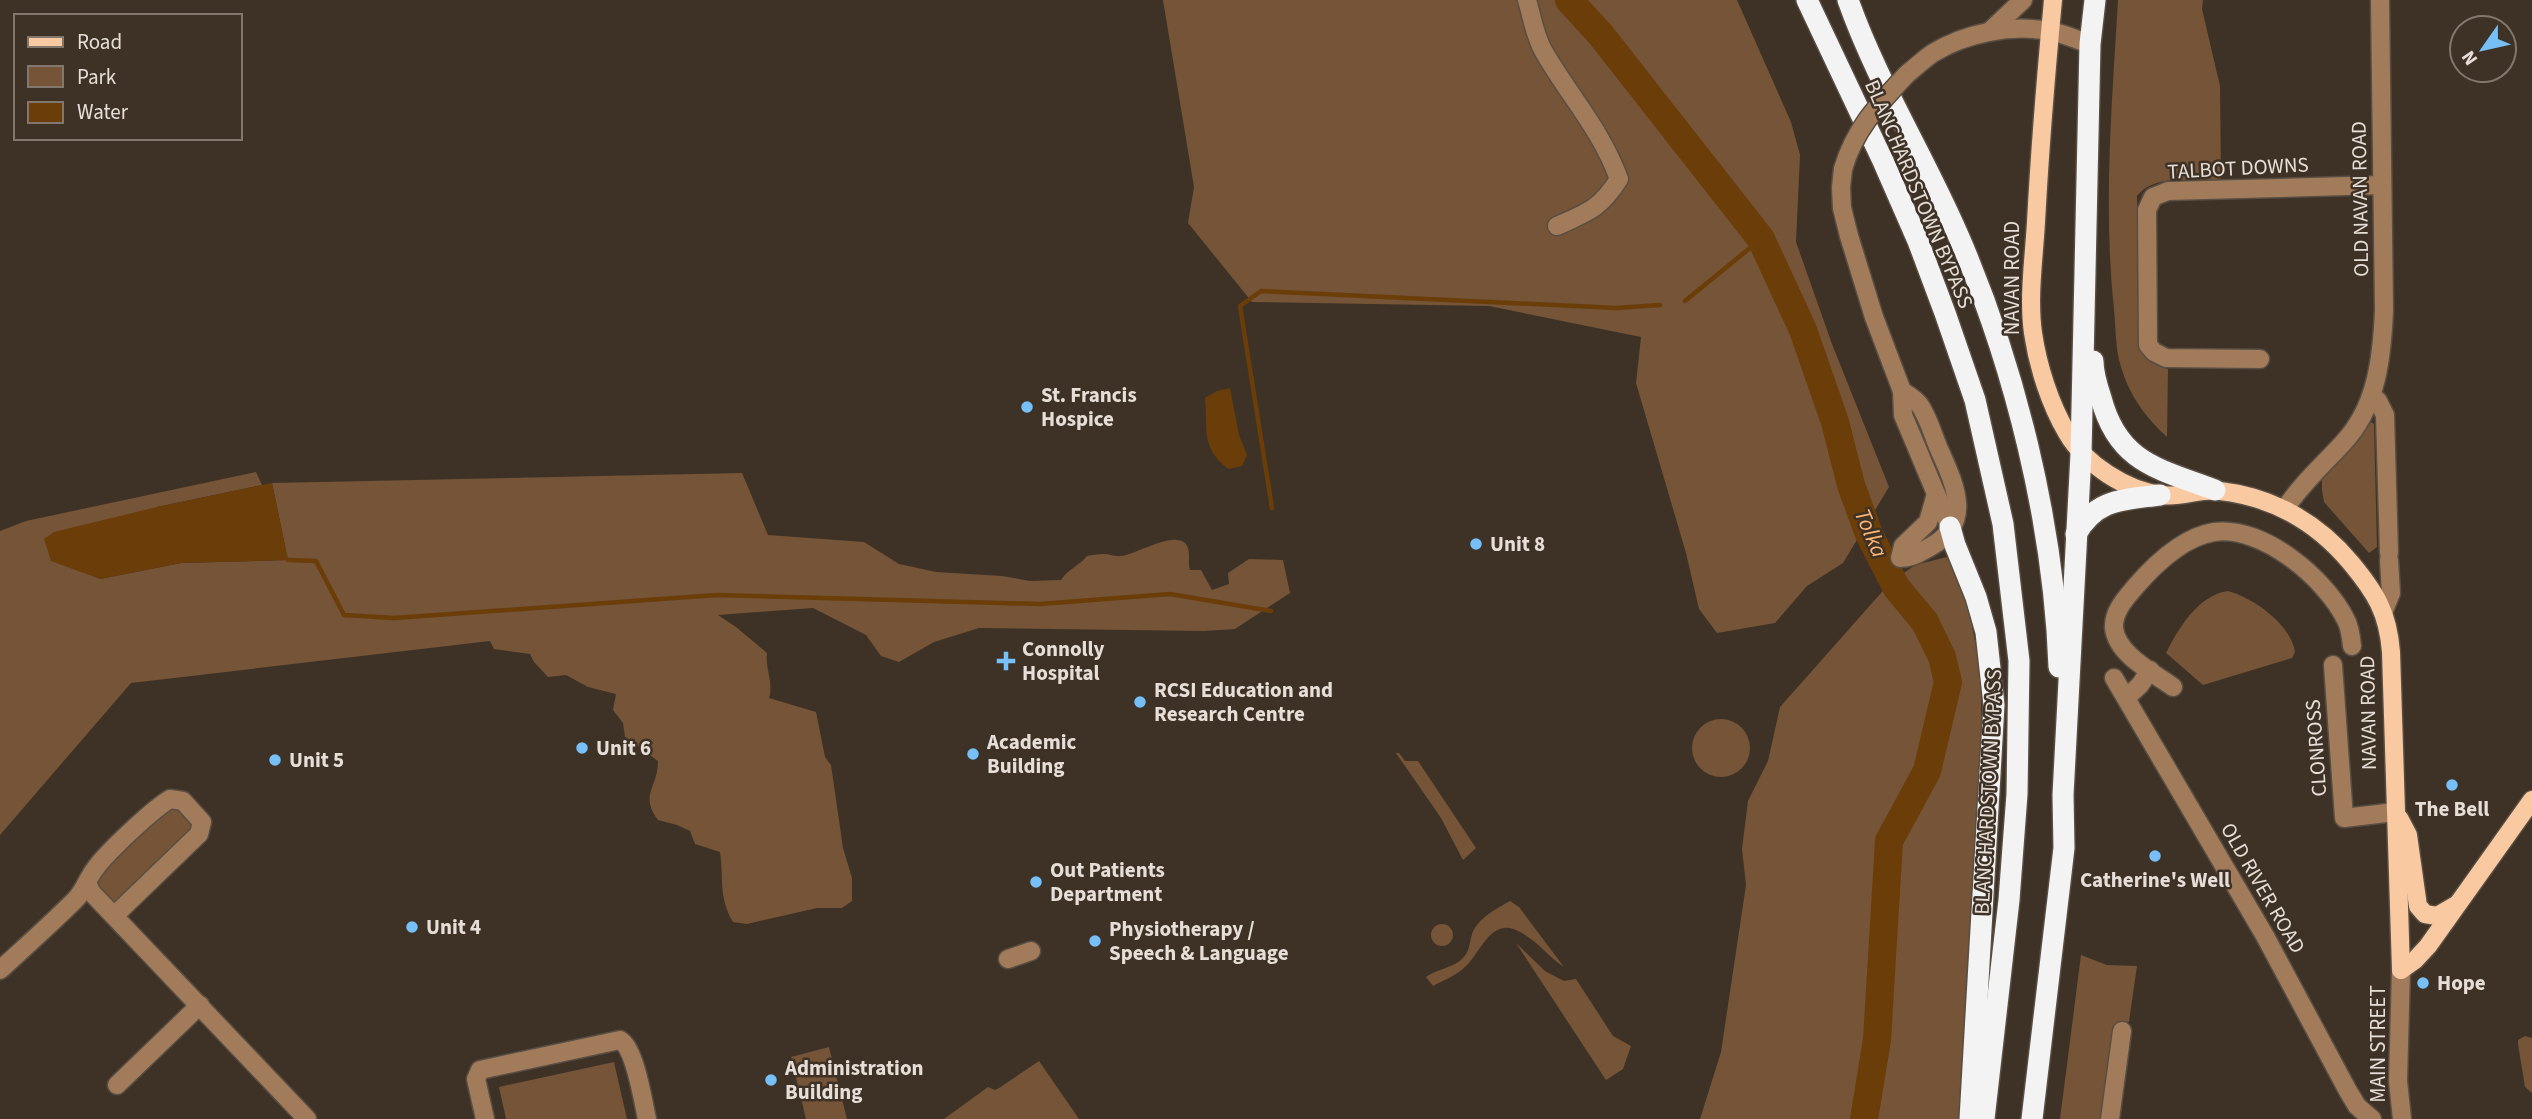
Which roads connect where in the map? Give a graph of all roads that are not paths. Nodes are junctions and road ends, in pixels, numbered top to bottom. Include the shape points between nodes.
1 (1527, 0) edge
2 (1807, 0) edge
3 (1848, 0) edge
4 (2023, 0) edge
5 (2053, 0) edge
6 (2095, 0) edge
7 (2380, 0) edge
8 (2050, 31) junction
9 (1989, 32) junction
10 (2090, 44) junction
11 (2382, 185) junction
12 (1558, 226) dead end
13 (2085, 251) junction
14 (2260, 359) dead end
15 (1902, 391) junction
16 (2372, 396) junction
17 (2081, 454) junction
18 (2215, 490) junction
19 (1936, 494) junction
20 (2161, 495) junction
21 (2285, 509) junction
22 (1950, 527) junction
23 (2075, 535) junction
24 (2384, 610) junction
25 (2352, 646) dead end
26 (2333, 665) dead end
27 (2150, 670) junction
28 (2114, 678) dead end
29 (2173, 687) dead end
30 (2126, 698) junction
31 (2063, 795) junction
32 (2532, 800) edge
33 (2395, 812) junction
34 (88, 885) junction
35 (2464, 898) junction
36 (114, 916) junction
37 (1031, 951) dead end
38 (1008, 959) dead end
39 (0, 970) edge
40 (2401, 970) junction
41 (200, 1005) junction
42 (2122, 1031) dead end
43 (117, 1085) dead end
44 (307, 1119) edge
45 (485, 1119) edge
46 (647, 1119) edge
47 (1970, 1119) edge
48 (1984, 1119) edge
49 (2032, 1119) edge
50 (2110, 1119) edge
51 (2372, 1119) edge
52 (2400, 1119) edge

1 - 12 street via 1542,50 1590,120 1619,178 1591,212
2 - 48 highway, BLANCHARDSTOWN BYPASS via 1893,184 1945,313 1975,400 2003,524 2019,661 2017,794 2010,900
3 - 31 highway via 1875,66 1958,234 2010,378 2029,449 2053,597
4 - 9 street
5 - 8 main road, NAVAN ROAD
6 - 10 highway
7 - 11 street, OLD NAVAN ROAD
8 - 9 street
8 - 10 street
8 - 17 main road, NAVAN ROAD via 2033,332 2053,403
9 - 15 street, bridge via 1932,54 1908,74 1857,133 1843,169 1842,208 1849,236
10 - 13 highway
11 - 14 street, TALBOT DOWNS via 2168,191 2153,197 2147,210 2148,345 2166,358
11 - 16 street, OLD NAVAN ROAD via 2385,310
13 - 17 highway
13 - 18 highway via 2093,371 2111,429 2127,450 2152,467
15 - 19 street via 1903,415
15 - 22 street via 1920,405 1957,493 1957,511
16 - 21 street, OLD NAVAN ROAD via 2344,443 2298,489
16 - 24 street via 2385,415 2391,590
17 - 20 main road, NAVAN ROAD via 2124,483
17 - 23 highway
18 - 20 main road, NAVAN ROAD
18 - 21 main road, NAVAN ROAD
19 - 22 street
19 - 22 street via 1928,522 1903,546 1900,558 1911,558 1944,539
20 - 23 highway via 2116,501 2098,509 2085,518
21 - 24 main road, NAVAN ROAD via 2335,545
22 - 47 highway via 1986,632 1994,705
23 - 31 highway
24 - 33 main road, NAVAN ROAD via 2390,645
25 - 27 street via 2347,621 2330,594 2305,569 2255,538 2211,533 2169,554 2115,615 2119,640 2130,656
26 - 33 street, CLONROSS via 2343,818
27 - 29 street
27 - 30 street
28 - 30 street, OLD RIVER ROAD
30 - 51 street, OLD RIVER ROAD via 2267,940 2348,1091
31 - 49 highway via 2064,848
32 - 35 main road
33 - 35 main road via 2409,835 2421,910 2437,916
33 - 40 main road, NAVAN ROAD
34 - 36 street
34 - 36 street via 100,862 170,799 183,801 200,817 199,834
34 - 39 street
35 - 40 main road via 2428,946
36 - 41 street
37 - 38 street
40 - 52 street, MAIN STREET
41 - 43 street
41 - 44 street
42 - 50 street
45 - 46 street via 476,1079 480,1070 620,1040 631,1054

